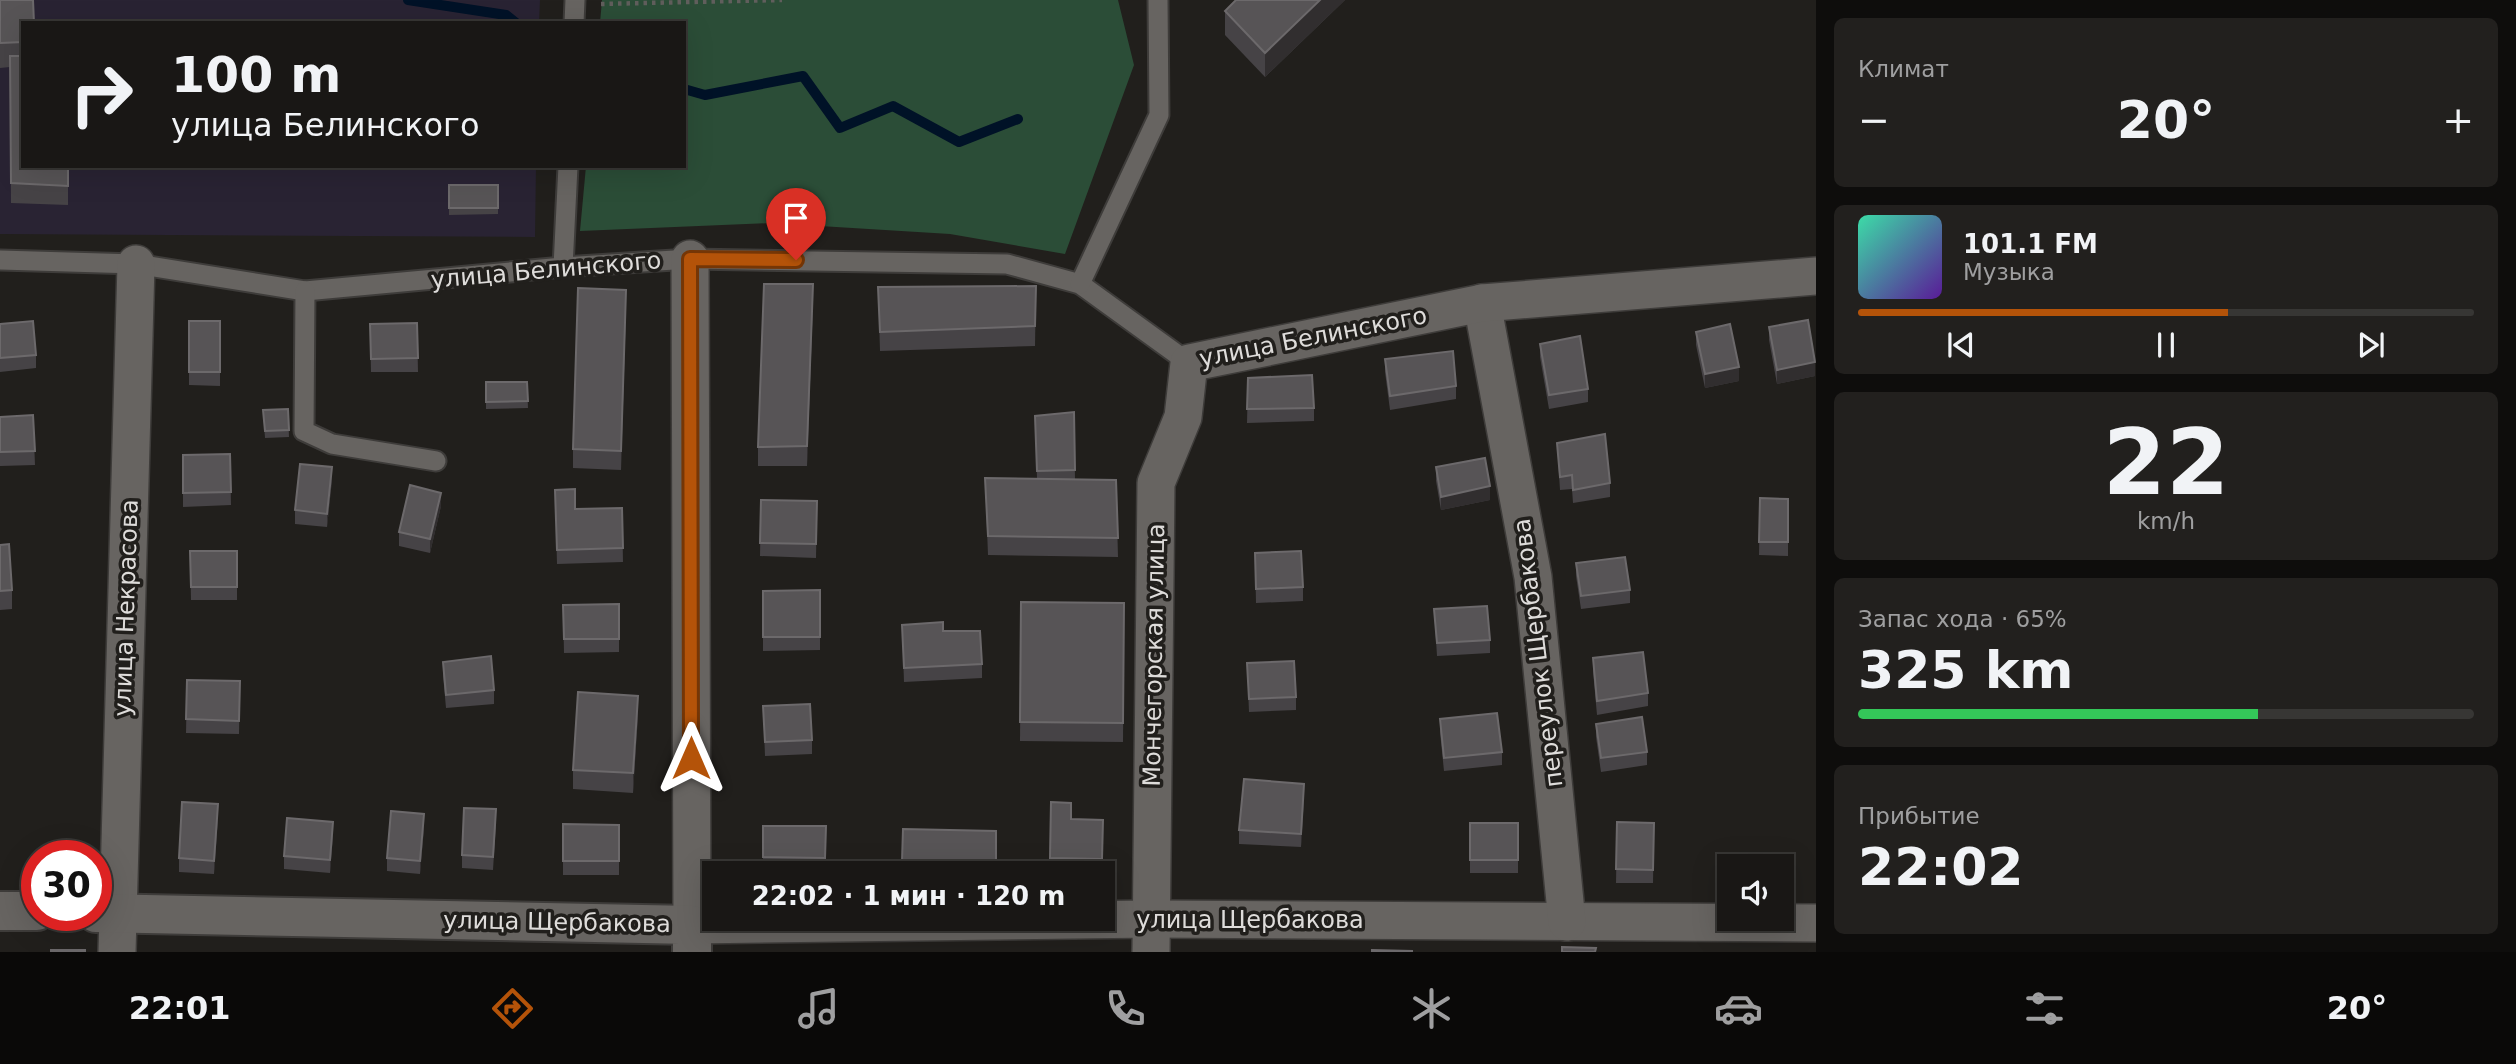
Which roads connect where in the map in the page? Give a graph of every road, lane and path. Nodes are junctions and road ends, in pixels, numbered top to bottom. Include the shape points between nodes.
1 (782, 0) edge
2 (1159, 1) edge
3 (575, 9) edge
4 (568, 168) edge
5 (690, 259) junction
6 (0, 260) edge
7 (136, 264) junction
8 (563, 267) junction
9 (1816, 276) edge
10 (1080, 284) junction
11 (305, 291) junction
12 (1482, 303) junction
13 (1189, 363) junction
14 (436, 461) dead end
15 (110, 840) edge
16 (0, 911) edge
17 (21, 911) edge
18 (112, 913) edge
19 (1567, 922) junction
20 (1816, 923) edge
21 (112, 931) edge
22 (1151, 935) edge
23 (692, 939) edge
24 (117, 952) edge

1 - 3 path
2 - 10 lane via 1159,115
4 - 8 lane
5 - 8 lane, улица Белинского
5 - 10 lane, улица Белинского via 1007,264
5 - 23 street
6 - 7 lane, улица Белинского
7 - 11 lane, улица Белинского
7 - 15 street, улица Некрасова
8 - 11 lane, улица Белинского
9 - 12 street, улица Белинского
10 - 13 lane, улица Белинского
11 - 14 lane via 304,430 331,444
12 - 13 street, улица Белинского
12 - 19 street, переулок Щербакова via 1533,577
13 - 22 street, Мончегорская улица via 1183,417 1156,483
16 - 17 street
18 - 23 street, улица Щербакова
19 - 20 street, улица Щербакова
19 - 22 street, улица Щербакова
21 - 24 street, улица Некрасова
22 - 23 street, улица Щербакова

